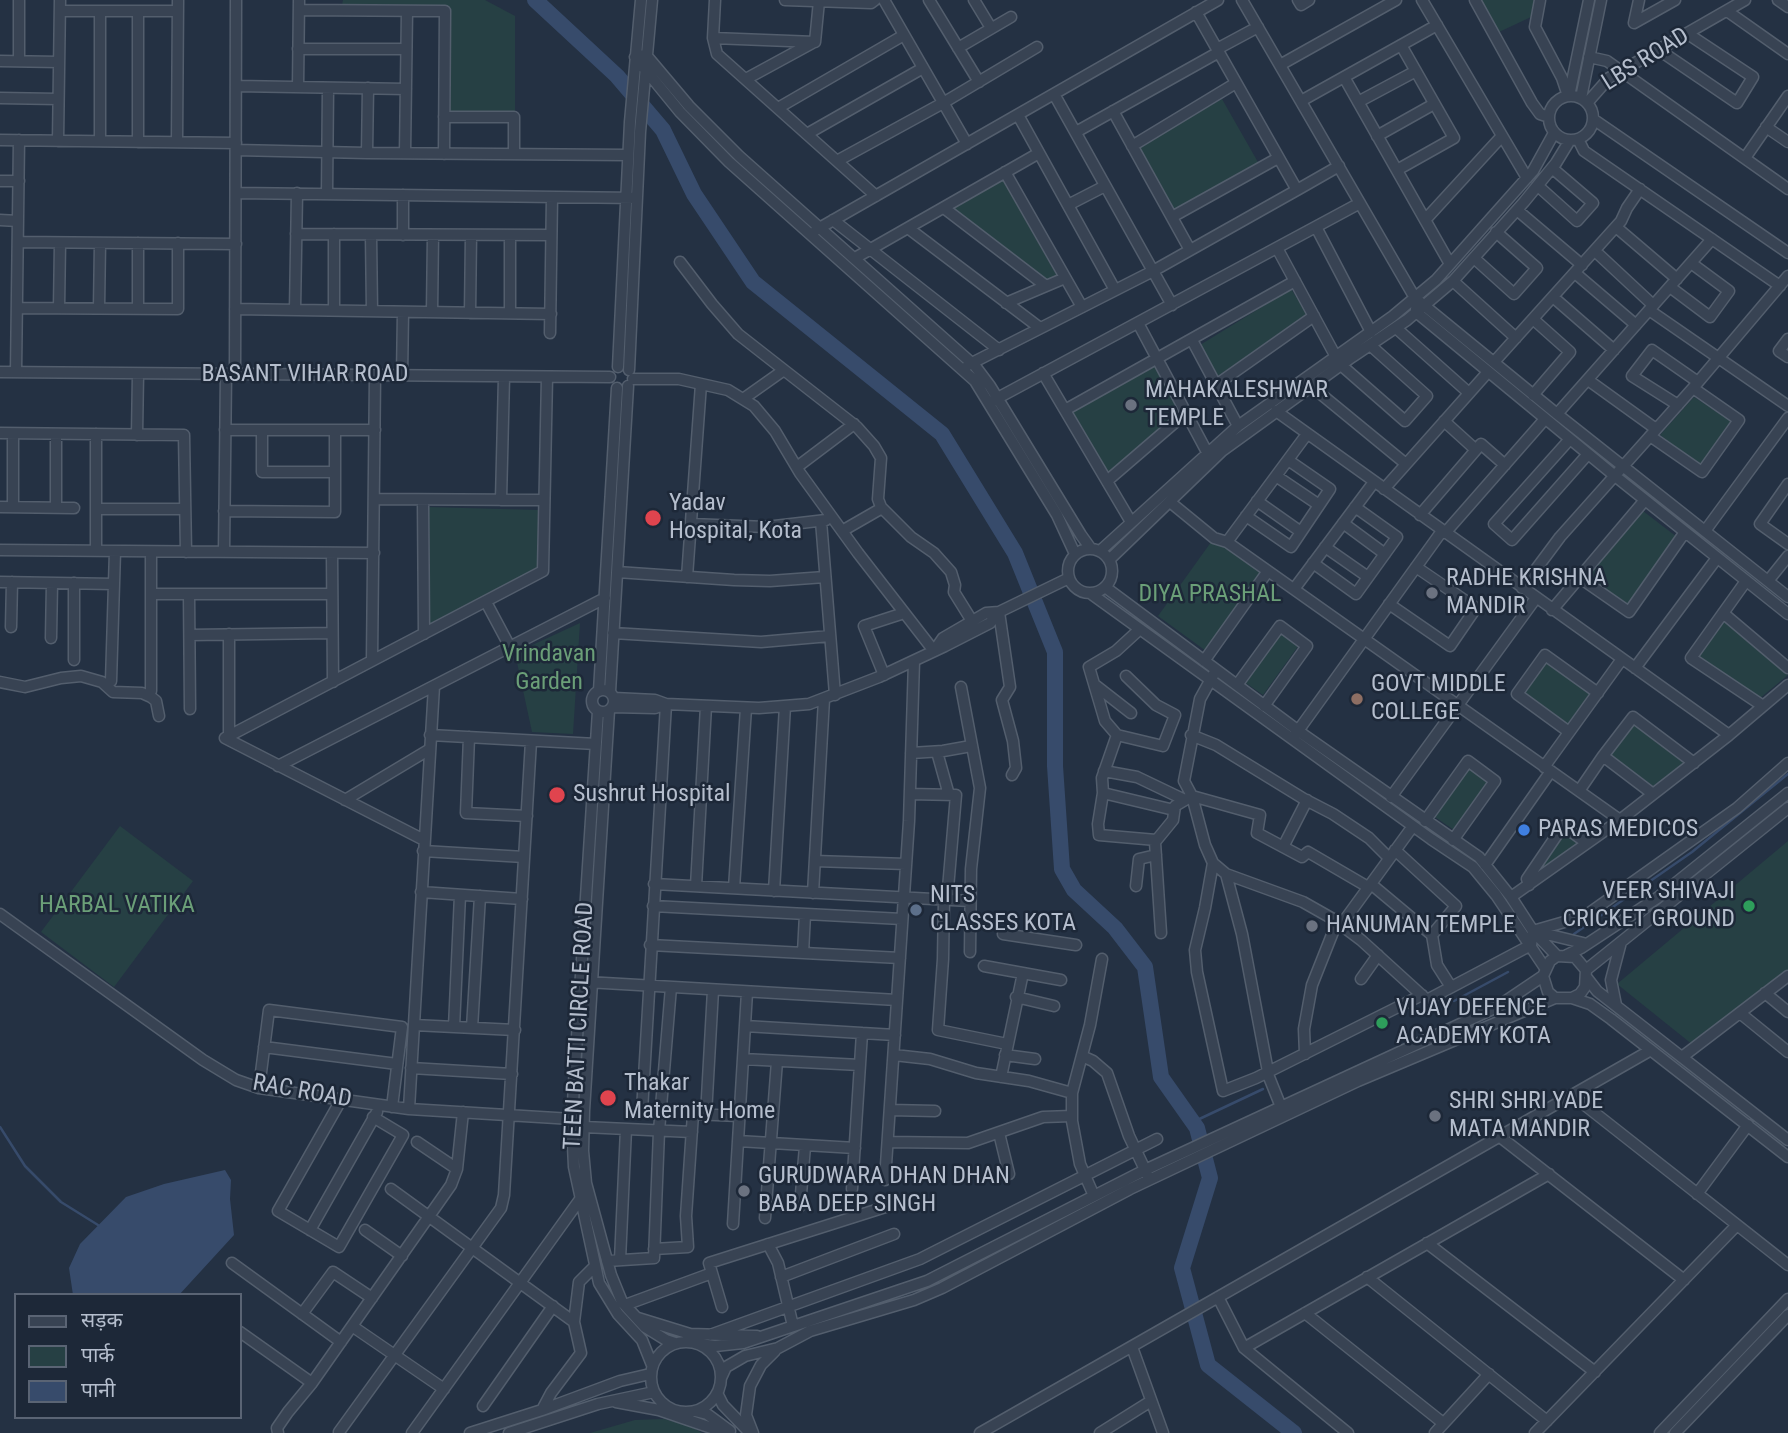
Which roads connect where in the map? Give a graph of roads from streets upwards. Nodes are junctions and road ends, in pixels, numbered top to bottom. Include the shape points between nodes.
1 (19, 0) edge
2 (60, 0) edge
3 (178, 0) edge
4 (236, 0) edge
5 (641, 0) edge
6 (652, 0) edge
7 (715, 0) edge
8 (785, 0) edge
9 (875, 0) edge
10 (884, 0) edge
11 (929, 0) edge
12 (974, 0) edge
13 (1218, 0) edge
14 (1242, 0) edge
15 (1298, 0) edge
16 (1309, 0) edge
17 (1396, 0) edge
18 (1422, 0) edge
19 (1475, 0) edge
20 (1541, 0) edge
21 (1589, 0) edge
22 (1601, 0) edge
23 (1639, 0) edge
24 (1675, 0) edge
25 (1745, 0) edge
26 (1778, 0) edge
27 (819, 1) edge
28 (299, 5) edge
29 (337, 5) edge
30 (1730, 6) edge
31 (1788, 7) edge
32 (138, 11) junction
33 (178, 11) junction
34 (407, 11) junction
35 (60, 12) junction
36 (100, 12) junction
37 (1196, 12) junction
38 (1011, 17) dead end
39 (1437, 25) junction
40 (1258, 27) junction
41 (991, 29) junction
42 (1688, 34) junction
43 (904, 35) junction
44 (713, 38) junction
45 (815, 42) junction
46 (1401, 45) junction
47 (1037, 47) dead end
48 (958, 48) junction
49 (299, 49) junction
50 (406, 49) junction
51 (1218, 50) junction
52 (1659, 50) junction
53 (1788, 54) edge
54 (641, 56) junction
55 (1589, 57) junction
56 (0, 61) edge
57 (19, 61) junction
58 (59, 62) junction
59 (1280, 65) junction
60 (923, 68) junction
61 (644, 70) junction
62 (1416, 71) junction
63 (1622, 72) junction
64 (1344, 77) junction
65 (746, 79) junction
66 (979, 82) junction
67 (1236, 83) junction
68 (237, 86) junction
69 (298, 87) junction
70 (328, 88) junction
71 (368, 88) junction
72 (406, 89) junction
73 (1054, 94) junction
74 (1568, 96) junction
75 (0, 98) edge
76 (58, 99) junction
77 (1584, 100) junction
78 (1787, 100) edge
79 (1301, 101) junction
80 (1358, 102) junction
81 (943, 103) junction
82 (1434, 104) junction
83 (778, 108) junction
84 (1113, 111) junction
85 (1018, 115) junction
86 (444, 117) junction
87 (1549, 117) junction
88 (1593, 119) junction
89 (1766, 127) junction
90 (1076, 132) junction
91 (1554, 133) junction
92 (807, 134) junction
93 (1377, 136) junction
94 (1502, 136) junction
95 (0, 140) edge
96 (19, 140) junction
97 (1574, 140) junction
98 (58, 141) junction
99 (100, 141) junction
100 (138, 142) junction
101 (177, 142) junction
102 (1788, 142) edge
103 (967, 144) junction
104 (236, 146) junction
105 (1132, 146) junction
106 (328, 151) junction
107 (367, 153) junction
108 (405, 153) junction
109 (1039, 153) junction
110 (443, 154) junction
111 (514, 154) junction
112 (628, 155) junction
113 (1278, 158) junction
114 (1745, 159) junction
115 (837, 161) junction
116 (1339, 166) junction
117 (1552, 167) junction
118 (1397, 170) junction
119 (1005, 172) junction
120 (1527, 178) junction
121 (0, 181) edge
122 (19, 181) junction
123 (1105, 186) junction
124 (1538, 186) junction
125 (1640, 189) junction
126 (1788, 189) edge
127 (1297, 190) junction
128 (236, 193) junction
129 (297, 193) junction
130 (327, 194) junction
131 (403, 195) junction
132 (876, 196) junction
133 (552, 197) junction
134 (626, 198) junction
135 (637, 198) junction
136 (1360, 203) junction
137 (1068, 205) junction
138 (944, 208) junction
139 (1517, 210) junction
140 (1172, 217) junction
141 (0, 220) edge
142 (833, 220) junction
143 (1425, 220) junction
144 (18, 221) junction
145 (821, 227) junction
146 (1316, 227) junction
147 (1616, 227) junction
148 (908, 228) junction
149 (1496, 232) junction
150 (810, 233) junction
151 (296, 234) junction
152 (334, 234) junction
153 (371, 235) junction
154 (402, 235) junction
155 (433, 235) junction
156 (471, 235) junction
157 (510, 235) junction
158 (551, 235) junction
159 (1712, 239) junction
160 (18, 242) junction
161 (60, 243) junction
162 (100, 243) junction
163 (138, 243) junction
164 (178, 243) junction
165 (236, 244) junction
166 (1277, 248) junction
167 (870, 250) junction
168 (1190, 250) junction
169 (1595, 251) junction
170 (1788, 253) edge
171 (855, 258) junction
172 (1474, 258) junction
173 (680, 262) dead end
174 (1691, 263) junction
175 (1450, 264) junction
176 (1578, 269) junction
177 (1153, 271) junction
178 (1788, 276) edge
179 (1065, 278) junction
180 (1295, 281) junction
181 (1453, 281) junction
182 (1673, 283) junction
183 (1046, 286) junction
184 (1780, 286) junction
185 (1115, 290) junction
186 (1553, 297) junction
187 (1415, 298) junction
188 (1006, 303) junction
189 (1171, 305) junction
190 (1425, 305) junction
191 (1082, 307) junction
192 (17, 308) junction
193 (59, 308) junction
194 (99, 308) junction
195 (138, 308) junction
196 (1651, 308) junction
197 (235, 309) junction
198 (295, 310) junction
199 (334, 310) junction
200 (372, 311) junction
201 (403, 312) junction
202 (432, 312) junction
203 (1416, 312) junction
204 (470, 313) junction
205 (510, 313) junction
206 (551, 314) junction
207 (1314, 316) junction
208 (1533, 319) junction
209 (1138, 323) junction
210 (1636, 325) junction
211 (1040, 328) junction
212 (1396, 328) junction
213 (1371, 332) junction
214 (550, 333) dead end
215 (1516, 338) junction
216 (1788, 339) edge
217 (1192, 340) junction
218 (1370, 345) junction
219 (999, 350) junction
220 (1614, 350) junction
221 (1788, 357) edge
222 (1719, 358) junction
223 (1157, 359) junction
224 (1339, 361) junction
225 (972, 363) junction
226 (618, 367) junction
227 (1491, 367) junction
228 (961, 369) junction
229 (784, 370) junction
230 (0, 372) edge
231 (16, 372) junction
232 (1043, 373) junction
233 (138, 374) junction
234 (230, 374) junction
235 (376, 376) junction
236 (402, 376) junction
237 (504, 377) junction
238 (547, 377) junction
239 (610, 377) junction
240 (630, 378) junction
241 (1587, 380) junction
242 (701, 384) junction
243 (1696, 384) junction
244 (1216, 385) junction
245 (1311, 386) junction
246 (617, 388) junction
247 (1469, 393) junction
248 (1533, 395) junction
249 (743, 399) junction
250 (993, 400) junction
251 (1678, 405) junction
252 (1788, 406) edge
253 (1065, 410) junction
254 (1276, 411) junction
255 (1186, 412) junction
256 (1557, 414) junction
257 (1788, 418) edge
258 (1545, 419) junction
259 (1444, 421) junction
260 (854, 424) junction
261 (1238, 426) junction
262 (225, 430) junction
263 (262, 430) junction
264 (335, 430) junction
265 (375, 430) junction
266 (1653, 432) junction
267 (0, 433) edge
268 (13, 433) junction
269 (56, 434) junction
270 (1307, 434) junction
271 (96, 435) junction
272 (137, 435) junction
273 (1570, 439) junction
274 (1476, 450) junction
275 (1208, 454) junction
276 (1588, 454) junction
277 (1288, 460) junction
278 (1406, 464) junction
279 (1505, 465) junction
280 (1623, 466) junction
281 (797, 467) junction
282 (335, 472) junction
283 (1276, 476) junction
284 (1615, 476) junction
285 (1107, 481) junction
286 (1374, 481) junction
287 (1788, 484) edge
288 (1384, 489) junction
289 (374, 499) junction
290 (423, 500) junction
291 (501, 500) junction
292 (544, 500) junction
293 (1645, 500) junction
294 (1257, 501) junction
295 (1170, 502) junction
296 (1319, 505) junction
297 (0, 507) edge
298 (13, 507) junction
299 (56, 507) junction
300 (1355, 507) junction
301 (74, 508) dead end
302 (883, 508) junction
303 (96, 509) junction
304 (185, 509) junction
305 (225, 511) junction
306 (1420, 515) junction
307 (1246, 516) junction
308 (834, 519) junction
309 (821, 521) junction
310 (1131, 522) junction
311 (1343, 523) junction
312 (691, 524) junction
313 (842, 531) junction
314 (1705, 531) junction
315 (1301, 532) junction
316 (1444, 532) junction
317 (1685, 533) junction
318 (1227, 542) junction
319 (1788, 544) edge
320 (1325, 547) junction
321 (0, 550) edge
322 (1096, 550) junction
323 (96, 551) junction
324 (115, 551) junction
325 (151, 551) junction
326 (186, 552) junction
327 (224, 552) junction
328 (332, 553) junction
329 (374, 553) junction
330 (1075, 554) junction
331 (1385, 554) junction
332 (1788, 556) edge
333 (1717, 558) junction
334 (1109, 560) junction
335 (1313, 563) junction
336 (1416, 567) junction
337 (1268, 571) junction
338 (617, 572) junction
339 (687, 577) junction
340 (825, 577) junction
341 (1368, 577) junction
342 (1580, 578) junction
343 (1064, 581) junction
344 (1746, 581) junction
345 (1768, 581) junction
346 (0, 582) edge
347 (12, 582) junction
348 (52, 583) junction
349 (74, 583) junction
350 (114, 584) junction
351 (1105, 587) junction
352 (1522, 588) junction
353 (1294, 589) junction
354 (1090, 593) junction
355 (151, 594) junction
356 (189, 594) junction
357 (332, 594) junction
358 (1788, 597) edge
359 (605, 598) junction
360 (1536, 598) junction
361 (486, 602) junction
362 (1389, 604) junction
363 (1552, 610) junction
364 (999, 612) junction
365 (904, 613) junction
366 (1723, 613) junction
367 (1788, 614) edge
368 (972, 621) junction
369 (10, 627) dead end
370 (1140, 629) junction
371 (332, 633) junction
372 (613, 633) junction
373 (229, 634) junction
374 (424, 634) junction
375 (190, 635) junction
376 (830, 636) junction
377 (51, 638) dead end
378 (1364, 639) junction
379 (510, 647) junction
380 (934, 651) junction
381 (1622, 659) junction
382 (74, 660) dead end
383 (372, 660) junction
384 (914, 661) junction
385 (1204, 661) junction
386 (1635, 668) junction
387 (1788, 668) edge
388 (1216, 670) junction
389 (884, 675) junction
390 (1126, 676) dead end
391 (1210, 679) junction
392 (111, 681) dead end
393 (0, 682) edge
394 (332, 682) junction
395 (1095, 685) junction
396 (1237, 685) junction
397 (1788, 685) edge
398 (433, 686) junction
399 (961, 687) dead end
400 (151, 691) dead end
401 (1598, 693) junction
402 (835, 695) junction
403 (824, 699) junction
404 (607, 702) junction
405 (666, 704) junction
406 (706, 706) junction
407 (785, 706) junction
408 (1264, 706) junction
409 (1458, 706) junction
410 (1763, 706) junction
411 (746, 708) junction
412 (190, 709) dead end
413 (1131, 713) dead end
414 (159, 716) dead end
415 (1569, 732) junction
416 (430, 735) junction
417 (1117, 735) junction
418 (1191, 735) junction
419 (1295, 735) junction
420 (1729, 735) junction
421 (229, 736) junction
422 (469, 737) junction
423 (531, 741) junction
424 (596, 744) junction
425 (971, 746) junction
426 (429, 749) junction
427 (937, 752) junction
428 (911, 753) junction
429 (1603, 756) junction
430 (1694, 762) junction
431 (1788, 763) edge
432 (278, 766) junction
433 (1547, 769) junction
434 (1104, 771) junction
435 (1012, 775) dead end
436 (1579, 792) junction
437 (1102, 793) junction
438 (1788, 793) edge
439 (910, 794) junction
440 (1653, 794) junction
441 (948, 795) junction
442 (1391, 797) junction
443 (1188, 798) junction
444 (345, 800) junction
445 (1307, 800) junction
446 (1174, 810) junction
447 (1786, 812) edge
448 (527, 816) junction
449 (1619, 820) junction
450 (1425, 821) junction
451 (1413, 826) junction
452 (1156, 840) junction
453 (1453, 840) junction
454 (1587, 843) junction
455 (423, 845) junction
456 (1283, 847) junction
457 (1156, 855) junction
458 (1392, 855) junction
459 (524, 857) junction
460 (815, 861) junction
461 (1213, 863) junction
462 (906, 864) junction
463 (1485, 865) junction
464 (1226, 874) junction
465 (654, 884) junction
466 (1529, 885) junction
467 (696, 886) junction
468 (1370, 886) junction
469 (1136, 887) dead end
470 (734, 888) junction
471 (774, 891) junction
472 (421, 892) junction
473 (813, 893) junction
474 (460, 895) junction
475 (480, 896) junction
476 (1511, 897) junction
477 (904, 898) junction
478 (522, 900) junction
479 (946, 900) junction
480 (970, 901) junction
481 (653, 906) junction
482 (0, 914) edge
483 (805, 914) junction
484 (902, 919) junction
485 (1339, 924) junction
486 (1533, 930) junction
487 (1161, 933) dead end
488 (1003, 934) dead end
489 (1432, 935) junction
490 (1621, 941) junction
491 (1587, 944) junction
492 (650, 945) junction
493 (1076, 945) dead end
494 (1531, 945) junction
495 (970, 952) dead end
496 (803, 953) junction
497 (1378, 955) junction
498 (1562, 956) junction
499 (900, 958) junction
500 (1102, 959) dead end
501 (984, 966) dead end
502 (1544, 972) junction
503 (1023, 973) junction
504 (1586, 974) junction
505 (1788, 976) edge
506 (1361, 979) dead end
507 (1060, 980) dead end
508 (579, 982) junction
509 (593, 983) junction
510 (648, 986) junction
511 (671, 987) junction
512 (1451, 987) junction
513 (713, 990) junction
514 (747, 992) junction
515 (1765, 993) junction
516 (1422, 995) junction
517 (1016, 997) junction
518 (1555, 998) junction
519 (1572, 998) junction
520 (897, 1000) junction
521 (1054, 1006) dead end
522 (1617, 1007) junction
523 (1788, 1012) edge
524 (1740, 1013) junction
525 (414, 1025) junction
526 (745, 1026) junction
527 (454, 1027) junction
528 (472, 1028) junction
529 (515, 1030) junction
530 (862, 1033) junction
531 (895, 1035) junction
532 (1007, 1044) junction
533 (264, 1047) junction
534 (1651, 1050) junction
535 (1788, 1052) edge
536 (1305, 1054) junction
537 (894, 1055) junction
538 (1005, 1055) junction
539 (1082, 1056) junction
540 (1682, 1057) junction
541 (743, 1059) junction
542 (1035, 1059) dead end
543 (777, 1061) junction
544 (397, 1064) junction
545 (860, 1065) junction
546 (411, 1068) junction
547 (1269, 1072) junction
548 (512, 1074) junction
549 (1001, 1077) junction
550 (259, 1088) junction
551 (1072, 1093) junction
552 (1572, 1095) junction
553 (341, 1100) junction
554 (386, 1106) junction
555 (1281, 1107) junction
556 (409, 1109) junction
557 (890, 1110) junction
558 (642, 1111) dead end
559 (935, 1111) dead end
560 (463, 1112) junction
561 (510, 1115) junction
562 (706, 1115) junction
563 (739, 1116) junction
564 (1072, 1116) junction
565 (373, 1117) junction
566 (572, 1119) junction
567 (1748, 1125) junction
568 (584, 1127) junction
569 (626, 1129) junction
570 (659, 1131) junction
571 (692, 1132) junction
572 (999, 1133) junction
573 (1231, 1136) junction
574 (1499, 1136) junction
575 (1157, 1139) dead end
576 (1788, 1140) edge
577 (417, 1142) dead end
578 (738, 1142) junction
579 (888, 1142) junction
580 (771, 1143) junction
581 (805, 1146) junction
582 (855, 1148) junction
583 (1136, 1150) junction
584 (1788, 1157) edge
585 (457, 1169) junction
586 (1009, 1174) dead end
587 (1549, 1174) junction
588 (1148, 1175) junction
589 (1085, 1176) junction
590 (885, 1180) dead end
591 (391, 1189) dead end
592 (852, 1189) dead end
593 (588, 1190) junction
594 (1697, 1194) junction
595 (1094, 1196) junction
596 (580, 1199) junction
597 (898, 1203) dead end
598 (800, 1206) dead end
599 (430, 1217) junction
600 (765, 1219) dead end
601 (733, 1224) dead end
602 (1737, 1225) junction
603 (310, 1230) junction
604 (365, 1230) dead end
605 (894, 1234) dead end
606 (1427, 1243) junction
607 (768, 1244) junction
608 (472, 1247) junction
609 (654, 1249) junction
610 (402, 1256) junction
611 (620, 1260) junction
612 (607, 1261) junction
613 (232, 1263) dead end
614 (1788, 1265) edge
615 (595, 1266) junction
616 (712, 1273) junction
617 (781, 1277) junction
618 (1367, 1278) junction
619 (1684, 1280) junction
620 (521, 1281) junction
621 (372, 1298) junction
622 (1215, 1298) junction
623 (1788, 1299) edge
624 (625, 1305) junction
625 (553, 1306) junction
626 (722, 1307) dead end
627 (787, 1308) junction
628 (1305, 1313) junction
629 (302, 1314) junction
630 (1788, 1315) edge
631 (634, 1317) junction
632 (1775, 1320) junction
633 (574, 1322) junction
634 (352, 1326) junction
635 (793, 1326) junction
636 (242, 1333) edge
637 (1788, 1333) edge
638 (710, 1335) junction
639 (765, 1336) junction
640 (341, 1342) junction
641 (676, 1343) junction
642 (699, 1344) junction
643 (1132, 1347) junction
644 (778, 1348) junction
645 (1244, 1348) junction
646 (394, 1355) junction
647 (651, 1369) junction
648 (1595, 1372) junction
649 (1489, 1374) junction
650 (721, 1378) junction
651 (312, 1383) junction
652 (444, 1389) junction
653 (654, 1392) junction
654 (717, 1392) junction
655 (608, 1401) junction
656 (1151, 1402) junction
657 (483, 1406) dead end
658 (542, 1410) junction
659 (695, 1411) junction
660 (1547, 1421) junction
661 (1443, 1423) junction
662 (339, 1432) edge
663 (278, 1433) edge
664 (412, 1433) edge
665 (470, 1433) edge
666 (509, 1433) edge
667 (729, 1433) edge
668 (752, 1433) edge
669 (980, 1433) edge
670 (1100, 1433) edge
671 (1163, 1433) edge
672 (1348, 1433) edge
673 (1435, 1433) edge
674 (1535, 1433) edge
675 (1660, 1433) edge
676 (1675, 1433) edge

1 - 57 street
2 - 35 street
3 - 33 street
4 - 68 street
5 - 54 street
6 - 54 street
7 - 44 street
8 - 27 street
9 - 27 street
10 - 43 street
11 - 48 street
12 - 41 street
13 - 37 street
14 - 40 street
15 - 16 street via 1301,5
17 - 59 street
18 - 39 street
19 - 87 street via 1531,103
20 - 74 street via 1535,27
21 - 74 street
22 - 55 street
23 - 24 street via 1634,23
25 - 30 street, LBS ROAD
26 - 31 street
27 - 45 street
28 - 29 street
28 - 49 street
29 - 34 street
30 - 42 street, LBS ROAD
30 - 53 street
32 - 33 street
32 - 36 street
32 - 100 street
33 - 101 street
34 - 50 street
34 - 86 street via 444,11
35 - 36 street
35 - 58 street
36 - 99 street
37 - 51 street
37 - 73 street
38 - 41 street
39 - 46 street
39 - 94 street
40 - 51 street
40 - 59 street
41 - 48 street
42 - 52 street, LBS ROAD
42 - 52 street via 1754,77 1737,103
43 - 60 street
43 - 83 street
44 - 45 street
44 - 65 street via 717,54
45 - 65 street
46 - 62 street
46 - 64 street
47 - 66 street
48 - 66 street
49 - 50 street
49 - 69 street
50 - 72 street
51 - 67 street
51 - 84 street
52 - 63 street, LBS ROAD
54 - 61 street
54 - 112 street via 634,75
54 - 145 street via 739,156
55 - 63 street via 1607,61
55 - 77 street
56 - 57 street
57 - 58 street
58 - 76 street
59 - 79 street
60 - 81 street
60 - 92 street
61 - 135 street
61 - 150 street via 729,162
62 - 80 street
62 - 82 street
63 - 77 street, LBS ROAD
63 - 114 street
64 - 79 street
64 - 80 street
65 - 83 street
66 - 81 street
67 - 105 street
67 - 113 street
68 - 69 street
68 - 104 street
69 - 70 street
70 - 71 street
70 - 106 street
71 - 72 street
71 - 107 street
72 - 108 street
73 - 85 street
73 - 90 street
74 - 77 street
74 - 87 street via 1556,101
75 - 76 street
76 - 98 street
77 - 88 street
78 - 89 street
79 - 116 street
80 - 93 street
81 - 103 street
81 - 115 street
82 - 93 street
82 - 118 street via 1454,138
83 - 92 street
84 - 90 street
84 - 105 street
85 - 103 street
85 - 109 street
86 - 110 street
86 - 111 street via 514,117
87 - 91 street
88 - 97 street via 1586,135
88 - 170 street
89 - 102 street
89 - 114 street
90 - 123 street
91 - 97 street
91 - 120 street
92 - 115 street
93 - 118 street
94 - 120 street
94 - 143 street
95 - 96 street
96 - 98 street
96 - 122 street
97 - 117 street
97 - 125 street
98 - 99 street
99 - 100 street
100 - 101 street
101 - 104 street
103 - 132 street
104 - 106 street
104 - 128 street
105 - 140 street
106 - 107 street
106 - 130 street
107 - 108 street
108 - 110 street
109 - 119 street
109 - 137 street
110 - 111 street
111 - 112 street
112 - 134 street
113 - 127 street
113 - 140 street
114 - 126 street
115 - 132 street
116 - 127 street
116 - 136 street
117 - 124 street
117 - 124 street via 1593,203 1577,221
118 - 143 street
119 - 138 street
119 - 179 street
120 - 175 street
121 - 122 street
122 - 144 street
123 - 137 street
123 - 177 street
124 - 139 street
125 - 147 street
125 - 159 street
127 - 168 street
128 - 129 street
128 - 165 street
129 - 130 street
129 - 151 street
130 - 131 street
131 - 133 street
131 - 154 street
132 - 142 street
133 - 134 street
133 - 158 street
134 - 135 street
134 - 226 street
135 - 240 street
136 - 146 street
136 - 187 street
137 - 185 street
138 - 148 street
138 - 183 street
139 - 149 street
139 - 176 street
140 - 168 street
141 - 144 street
142 - 145 street
142 - 167 street
143 - 175 street
144 - 160 street
145 - 150 street
145 - 171 street
146 - 166 street
146 - 213 street
147 - 169 street
147 - 182 street
148 - 167 street
148 - 188 street
149 - 172 street
149 - 172 street via 1537,268 1514,294
150 - 228 street
151 - 152 street
151 - 198 street
152 - 153 street
152 - 199 street
153 - 154 street
153 - 200 street
154 - 155 street
155 - 156 street
155 - 202 street
156 - 157 street
156 - 204 street
157 - 158 street
157 - 205 street
158 - 206 street
159 - 174 street
159 - 184 street
160 - 161 street
160 - 192 street
161 - 162 street
161 - 193 street
162 - 163 street
162 - 194 street
163 - 164 street
163 - 195 street
164 - 165 street
164 - 195 street via 178,309
165 - 197 street
166 - 180 street
166 - 189 street
167 - 171 street
167 - 219 street
168 - 177 street
169 - 176 street
169 - 196 street
171 - 225 street
172 - 181 street
173 - 229 street via 738,334
174 - 182 street
174 - 182 street via 1729,291 1710,317
175 - 187 street
176 - 186 street
176 - 210 street
177 - 185 street
177 - 189 street
178 - 184 street
179 - 183 street
179 - 191 street
180 - 207 street
180 - 217 street
181 - 190 street
181 - 215 street
182 - 196 street
183 - 188 street
184 - 222 street
185 - 191 street
186 - 208 street
186 - 220 street
187 - 190 street
187 - 203 street
187 - 213 street
188 - 211 street
189 - 209 street
190 - 203 street
190 - 227 street
191 - 211 street
192 - 193 street
192 - 231 street
193 - 194 street
194 - 195 street
196 - 210 street
196 - 222 street
197 - 198 street
197 - 234 street
198 - 199 street
199 - 200 street
200 - 201 street
201 - 202 street
201 - 236 street
202 - 204 street
203 - 212 street
203 - 227 street
204 - 205 street
205 - 206 street
206 - 214 street
207 - 224 street
207 - 244 street
208 - 215 street
208 - 248 street via 1570,352
209 - 223 street
209 - 232 street
210 - 220 street
211 - 219 street
212 - 218 street
212 - 247 street
213 - 224 street
215 - 227 street
216 - 221 street via 1779,351
217 - 223 street
217 - 244 street
218 - 224 street
218 - 224 street via 1427,396 1405,421
219 - 225 street
220 - 241 street
222 - 243 street
222 - 252 street
223 - 253 street
223 - 255 street
224 - 245 street
224 - 261 street
225 - 228 street
225 - 250 street
226 - 239 street
226 - 240 street
227 - 247 street
227 - 248 street
227 - 258 street
228 - 250 street
229 - 249 street
229 - 260 street
230 - 231 street, BASANT VIHAR ROAD
231 - 233 street, BASANT VIHAR ROAD
232 - 250 street
232 - 253 street
233 - 234 street, BASANT VIHAR ROAD
233 - 272 street
234 - 235 street, BASANT VIHAR ROAD
234 - 262 street
235 - 236 street, BASANT VIHAR ROAD
235 - 265 street
236 - 237 street, BASANT VIHAR ROAD
237 - 238 street, BASANT VIHAR ROAD
237 - 291 street
238 - 239 street, BASANT VIHAR ROAD
238 - 292 street
239 - 246 street
240 - 242 street
240 - 246 street
240 - 338 street
241 - 256 street
241 - 266 street
242 - 249 street
242 - 312 street
243 - 251 street
243 - 251 street via 1652,351 1632,376
243 - 266 street via 1739,420 1702,472
244 - 261 street
245 - 254 street
245 - 278 street
246 - 359 street
247 - 259 street
248 - 256 street
249 - 281 street via 775,431
250 - 322 street
250 - 330 street
251 - 266 street
253 - 285 street
254 - 270 street
254 - 295 street via 1222,451
255 - 275 street
255 - 285 street
256 - 280 street
257 - 314 street
258 - 273 street
258 - 279 street
259 - 274 street
259 - 278 street
260 - 281 street
260 - 302 street via 881,458 878,499
261 - 275 street
262 - 263 street
262 - 305 street
263 - 264 street
263 - 282 street via 262,471
264 - 265 street
264 - 282 street
265 - 289 street
266 - 280 street
267 - 268 street
268 - 269 street
268 - 298 street
269 - 271 street
269 - 299 street
270 - 277 street
270 - 286 street
271 - 272 street
271 - 303 street
272 - 304 street via 184,435
273 - 276 street
273 - 276 street via 1494,524 1512,540
274 - 279 street via 1481,444
274 - 306 street
275 - 310 street
276 - 284 street
277 - 283 street
277 - 296 street via 1330,489
278 - 288 street
279 - 316 street
280 - 284 street
280 - 314 street
281 - 308 street
282 - 305 street via 335,512
283 - 294 street
283 - 296 street
284 - 293 street
284 - 352 street
285 - 310 street
286 - 288 street
286 - 300 street
287 - 319 street via 1760,524
288 - 306 street
289 - 290 street
289 - 329 street
290 - 291 street
290 - 374 street
291 - 292 street
292 - 361 street via 543,571
293 - 317 street
293 - 342 street
294 - 307 street
294 - 315 street
295 - 318 street via 1214,538
295 - 334 street
296 - 315 street
297 - 298 street
298 - 299 street
299 - 301 street
300 - 311 street
300 - 331 street via 1397,537
302 - 313 street
302 - 368 street via 951,572 954,592
303 - 304 street
303 - 323 street
304 - 326 street
305 - 327 street
306 - 316 street
307 - 315 street via 1291,547
307 - 318 street
308 - 309 street
308 - 313 street
309 - 312 street via 766,527
309 - 340 street
310 - 322 street
311 - 320 street
311 - 331 street
312 - 339 street
313 - 365 street
314 - 345 street
316 - 336 street
316 - 352 street
317 - 333 street
317 - 342 street via 1629,612
318 - 337 street
320 - 335 street
320 - 341 street
321 - 323 street
322 - 330 street
322 - 334 street
323 - 324 street
324 - 325 street
324 - 350 street
325 - 326 street
325 - 355 street
326 - 327 street
327 - 328 street
328 - 329 street
328 - 357 street
329 - 383 street
330 - 343 street
331 - 341 street
332 - 345 street
333 - 344 street
333 - 386 street
334 - 351 street via 1112,572
335 - 341 street via 1356,594
335 - 353 street
336 - 362 street
336 - 362 street via 1476,608 1450,646
337 - 353 street
337 - 385 street
338 - 339 street
338 - 372 street
339 - 340 street via 770,581
340 - 376 street
342 - 363 street
343 - 354 street
343 - 364 street
344 - 366 street
344 - 367 street
345 - 358 street
346 - 347 street
347 - 348 street
347 - 369 street
348 - 349 street
348 - 377 street
349 - 350 street
349 - 382 street
350 - 392 street
351 - 354 street
351 - 385 street
352 - 360 street
353 - 378 street
354 - 370 street
355 - 356 street
355 - 400 street
356 - 357 street
356 - 375 street
357 - 371 street
359 - 379 street
359 - 404 street
360 - 363 street
360 - 409 street
361 - 374 street
361 - 379 street
362 - 378 street
363 - 381 street
364 - 368 street
364 - 380 street via 990,623
364 - 435 street via 1010,687 1002,700 1013,741 1016,768
365 - 380 street
365 - 389 street via 864,626
366 - 387 street
366 - 410 street via 1691,658
368 - 380 street via 943,638
370 - 391 street
370 - 395 street via 1116,652 1089,667
371 - 373 street
371 - 394 street
372 - 376 street via 761,642
372 - 404 street
373 - 375 street
373 - 421 street
374 - 383 street
375 - 412 street
376 - 402 street
378 - 409 street
378 - 419 street
379 - 398 street
380 - 384 street
381 - 386 street
381 - 401 street
383 - 394 street
384 - 389 street
384 - 428 street
385 - 388 street
386 - 420 street
388 - 391 street
388 - 396 street
389 - 402 street
390 - 417 street via 1156,705 1175,715 1163,746
391 - 418 street
391 - 419 street
393 - 414 street via 25,687 81,676 102,682 113,692 151,697
394 - 421 street
395 - 413 street
395 - 417 street via 1105,721
396 - 408 street
396 - 408 street via 1280,626 1307,646
397 - 410 street
398 - 416 street
398 - 432 street
399 - 425 street
401 - 415 street
401 - 415 street via 1545,655 1517,694
402 - 403 street
403 - 407 street
403 - 460 street
404 - 405 street via 655,700
404 - 424 street, TEEN BATTI CIRCLE ROAD
404 - 509 street
405 - 406 street
405 - 465 street
406 - 411 street
406 - 467 street
407 - 411 street
407 - 471 street
408 - 419 street
409 - 433 street
409 - 442 street
410 - 420 street
411 - 470 street
415 - 433 street
416 - 422 street
416 - 426 street
417 - 434 street
418 - 443 street via 1184,781
418 - 445 street
419 - 442 street
419 - 451 street
420 - 430 street
421 - 432 street via 225,738
422 - 423 street
422 - 448 street via 466,813
423 - 424 street
423 - 448 street
424 - 508 street, TEEN BATTI CIRCLE ROAD
425 - 427 street
425 - 480 street via 980,788
426 - 444 street
426 - 455 street
427 - 428 street
427 - 441 street
428 - 439 street
429 - 430 street via 1633,717
429 - 436 street
429 - 440 street
430 - 440 street
431 - 486 street via 1737,808 1585,916
432 - 444 street
433 - 436 street
433 - 463 street
434 - 437 street
434 - 443 street via 1137,777
436 - 449 street
437 - 446 street
437 - 452 street via 1100,835
438 - 491 street via 1657,898
439 - 441 street
439 - 462 street
440 - 449 street
441 - 479 street via 956,795
442 - 450 street
443 - 446 street
443 - 456 street via 1260,815 1257,833
443 - 461 street
444 - 455 street
445 - 456 street
445 - 458 street
446 - 452 street via 1173,820
447 - 490 street
448 - 459 street
449 - 454 street
450 - 453 street
450 - 453 street via 1468,761 1495,780
451 - 458 street
451 - 494 street via 1473,867
452 - 457 street
453 - 463 street
454 - 466 street
454 - 466 street via 1563,826 1527,879
455 - 459 street
455 - 472 street
456 - 468 street via 1302,857 1308,852
457 - 469 street via 1139,859
457 - 487 street
458 - 468 street
458 - 489 street via 1456,906
459 - 478 street
460 - 462 street
460 - 473 street
461 - 464 street
461 - 547 street via 1195,950 1223,1091
462 - 477 street
463 - 476 street
464 - 485 street via 1303,902
464 - 547 street
465 - 467 street
465 - 481 street
466 - 476 street
467 - 470 street
468 - 485 street
468 - 489 street
470 - 471 street
471 - 473 street
472 - 474 street
472 - 525 street
473 - 477 street
474 - 475 street
474 - 527 street
475 - 478 street
475 - 528 street
476 - 486 street
477 - 479 street
477 - 484 street
478 - 529 street
479 - 480 street
479 - 532 street via 938,1030
480 - 495 street
481 - 483 street
481 - 492 street
482 - 550 street, RAC ROAD via 203,1060
483 - 484 street
483 - 496 street
484 - 499 street
485 - 497 street
485 - 536 street via 1312,985 1304,1029
486 - 491 street
486 - 494 street
486 - 498 street
488 - 493 street
489 - 512 street via 1437,965
490 - 504 street
490 - 522 street via 1611,980
491 - 498 street
492 - 496 street
492 - 510 street
494 - 502 street
494 - 512 street
496 - 499 street
497 - 506 street
497 - 516 street
498 - 502 street via 1550,961
498 - 504 street via 1581,962
499 - 520 street
500 - 539 street
501 - 503 street
502 - 518 street via 1544,985
502 - 555 street via 1497,1007
503 - 507 street
503 - 517 street
504 - 519 street via 1580,994
504 - 522 street via 1597,991
505 - 515 street
508 - 509 street
508 - 566 street, TEEN BATTI CIRCLE ROAD
509 - 510 street
509 - 568 street
510 - 511 street
510 - 558 street
511 - 513 street
511 - 570 street
512 - 516 street via 1427,999
513 - 514 street
513 - 562 street
514 - 520 street
514 - 526 street
515 - 523 street
515 - 524 street
516 - 536 street
517 - 521 street
517 - 532 street
518 - 519 street
518 - 573 street
519 - 534 street via 1590,1004
520 - 531 street
522 - 540 street
524 - 535 street
524 - 540 street
525 - 527 street
525 - 546 street
526 - 530 street
526 - 541 street
527 - 528 street
528 - 529 street
529 - 548 street
530 - 531 street
530 - 545 street
531 - 537 street
532 - 538 street
533 - 544 street
533 - 544 street via 269,1010 295,1013 402,1027
533 - 550 street
534 - 552 street
534 - 567 street
536 - 547 street
537 - 549 street
537 - 557 street
538 - 542 street
538 - 549 street
539 - 551 street
539 - 583 street via 1107,1073
540 - 576 street
541 - 543 street
541 - 563 street
543 - 545 street
543 - 580 street
544 - 554 street
545 - 582 street
546 - 548 street
546 - 556 street
547 - 555 street
548 - 561 street
549 - 551 street
550 - 553 street, RAC ROAD
551 - 564 street
552 - 574 street
552 - 594 street
553 - 554 street, RAC ROAD
553 - 603 street via 278,1211
554 - 556 street, RAC ROAD
554 - 565 street
555 - 573 street
556 - 560 street, RAC ROAD
557 - 559 street
557 - 579 street
560 - 561 street, RAC ROAD
560 - 585 street
561 - 566 street, RAC ROAD
561 - 608 street via 504,1195
562 - 563 street
562 - 571 street via 693,1114
563 - 578 street
564 - 572 street via 1043,1117
564 - 589 street
565 - 603 street
565 - 603 street via 403,1135 339,1247
566 - 596 street, TEEN BATTI CIRCLE ROAD
567 - 584 street
567 - 594 street
568 - 569 street
568 - 593 street
569 - 570 street
569 - 611 street
570 - 571 street
570 - 609 street
571 - 609 street via 688,1247
572 - 579 street via 968,1143
572 - 586 street
573 - 588 street
574 - 587 street
574 - 622 street
575 - 583 street
577 - 585 street
578 - 580 street
578 - 601 street
579 - 590 street
580 - 581 street
580 - 600 street
581 - 582 street
581 - 598 street
582 - 592 street
583 - 588 street
583 - 589 street
585 - 599 street
587 - 606 street
587 - 619 street
588 - 595 street
588 - 644 street via 942,1288 810,1331
589 - 595 street
589 - 627 street via 920,1259
591 - 599 street
593 - 596 street
593 - 612 street
594 - 602 street
595 - 635 street via 927,1282
596 - 615 street, TEEN BATTI CIRCLE ROAD
596 - 620 street
597 - 607 street
599 - 608 street
599 - 610 street
602 - 614 street
602 - 619 street
604 - 610 street
605 - 617 street
606 - 618 street
606 - 648 street
607 - 616 street via 709,1263
607 - 617 street
608 - 620 street
608 - 646 street
609 - 611 street via 654,1258
610 - 621 street
611 - 612 street
612 - 624 street
613 - 629 street
615 - 633 street via 579,1282
615 - 647 street, TEEN BATTI CIRCLE ROAD via 609,1300 642,1340
616 - 624 street
616 - 626 street
617 - 627 street
618 - 628 street
618 - 649 street
619 - 648 street
620 - 625 street
620 - 652 street
621 - 629 street via 333,1272
621 - 634 street
622 - 643 street
622 - 645 street
623 - 632 street
624 - 631 street
625 - 633 street
625 - 657 street
627 - 635 street
627 - 638 street
628 - 645 street
628 - 661 street
629 - 640 street
630 - 632 street
631 - 638 street
631 - 641 street
632 - 637 street
632 - 675 street
632 - 676 street
633 - 658 street via 581,1353
634 - 640 street
634 - 646 street
635 - 639 street
636 - 651 street
638 - 639 street
639 - 642 street via 728,1346
640 - 651 street
641 - 642 street
641 - 647 street via 657,1355
642 - 650 street via 718,1362
643 - 656 street
643 - 669 street
644 - 650 street via 733,1362
644 - 668 street via 761,1365 750,1386 746,1415
645 - 672 street
646 - 652 street
646 - 662 street
647 - 653 street
647 - 658 street
648 - 660 street
649 - 660 street
649 - 661 street
650 - 654 street
651 - 663 street via 276,1428
652 - 664 street
653 - 655 street
653 - 659 street via 673,1410
654 - 659 street
654 - 668 street via 723,1405
655 - 666 street
655 - 667 street via 669,1413
656 - 670 street
656 - 671 street
658 - 665 street
659 - 667 street via 707,1414
660 - 674 street
661 - 673 street

